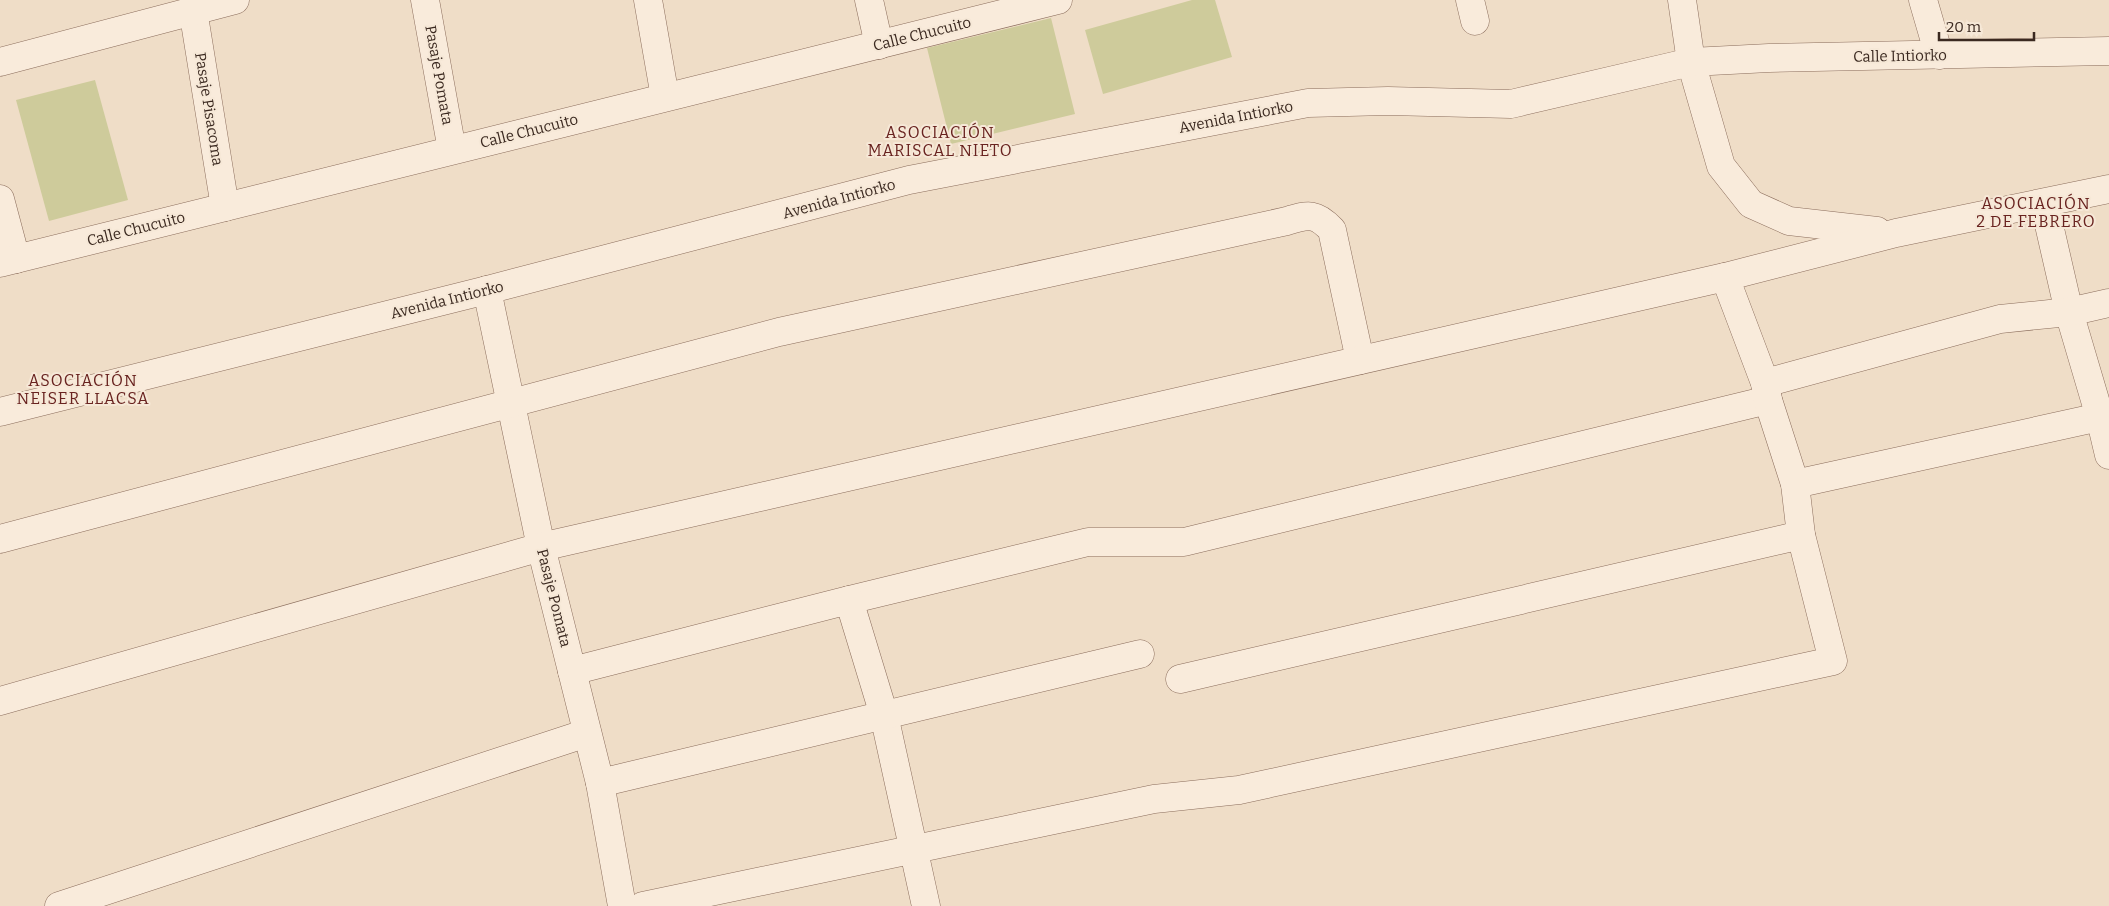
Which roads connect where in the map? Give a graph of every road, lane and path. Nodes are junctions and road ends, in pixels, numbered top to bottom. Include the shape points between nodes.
1 (234, 0) edge
2 (425, 0) edge
3 (648, 0) edge
4 (869, 0) edge
5 (1058, 0) edge
6 (1682, 0) edge
7 (1923, 0) edge
8 (193, 10) junction
9 (879, 44) junction
10 (2109, 51) edge
11 (1939, 55) junction
12 (0, 62) edge
13 (1691, 62) junction
14 (665, 97) junction
15 (452, 150) junction
16 (2109, 189) edge
17 (0, 199) edge
18 (2044, 203) junction
19 (225, 207) junction
20 (1896, 233) junction
21 (8, 261) edge
22 (1725, 277) junction
23 (487, 290) junction
24 (2109, 303) edge
25 (2069, 312) junction
26 (1360, 360) junction
27 (1766, 392) junction
28 (510, 403) junction
29 (0, 412) edge
30 (2104, 416) edge
31 (2109, 455) edge
32 (1794, 484) junction
33 (1801, 535) junction
34 (0, 539) edge
35 (541, 547) junction
36 (849, 600) junction
37 (1140, 654) dead end
38 (572, 671) junction
39 (1180, 679) dead end
40 (0, 701) edge
41 (884, 715) junction
42 (587, 733) junction
43 (600, 783) junction
44 (914, 849) junction
45 (58, 906) edge
46 (622, 906) edge
47 (643, 906) edge
48 (926, 906) edge

1 - 8 street
2 - 15 street, Pasaje Pomata
3 - 14 street
4 - 9 street
5 - 9 street, Calle Chucuito
6 - 13 street
7 - 11 street
8 - 12 street
8 - 19 street, Pasaje Pisacoma
9 - 14 street, Calle Chucuito
10 - 11 street, Calle Intiorko
11 - 13 street, Calle Intiorko
13 - 20 street via 1721,166 1751,204 1789,221
13 - 23 street, Avenida Intiorko via 1511,104 1308,103 909,180
14 - 15 street, Calle Chucuito
15 - 19 street, Calle Chucuito
16 - 18 street
17 - 21 street
18 - 20 street
18 - 25 street
19 - 21 street, Calle Chucuito
20 - 22 street
22 - 26 street
22 - 27 street
23 - 28 street, Pasaje Pomata
23 - 29 street, Avenida Intiorko
24 - 25 street
25 - 27 street via 2000,319
25 - 30 street
26 - 28 street via 1332,230 1322,219 1307,215 1287,222 778,332
26 - 35 street
27 - 32 street
27 - 36 street via 1184,542 1088,542
28 - 34 street
28 - 35 street, Pasaje Pomata
30 - 31 street
30 - 32 street
32 - 33 street
33 - 39 street
33 - 44 street via 1833,661 1239,790 1154,800
35 - 38 street, Pasaje Pomata
35 - 40 street
36 - 38 street
36 - 41 street
37 - 41 street
38 - 42 street, Pasaje Pomata
41 - 43 street
41 - 44 street
42 - 43 street, Pasaje Pomata
42 - 45 street
43 - 46 street, Pasaje Pomata
44 - 47 street
44 - 48 street

